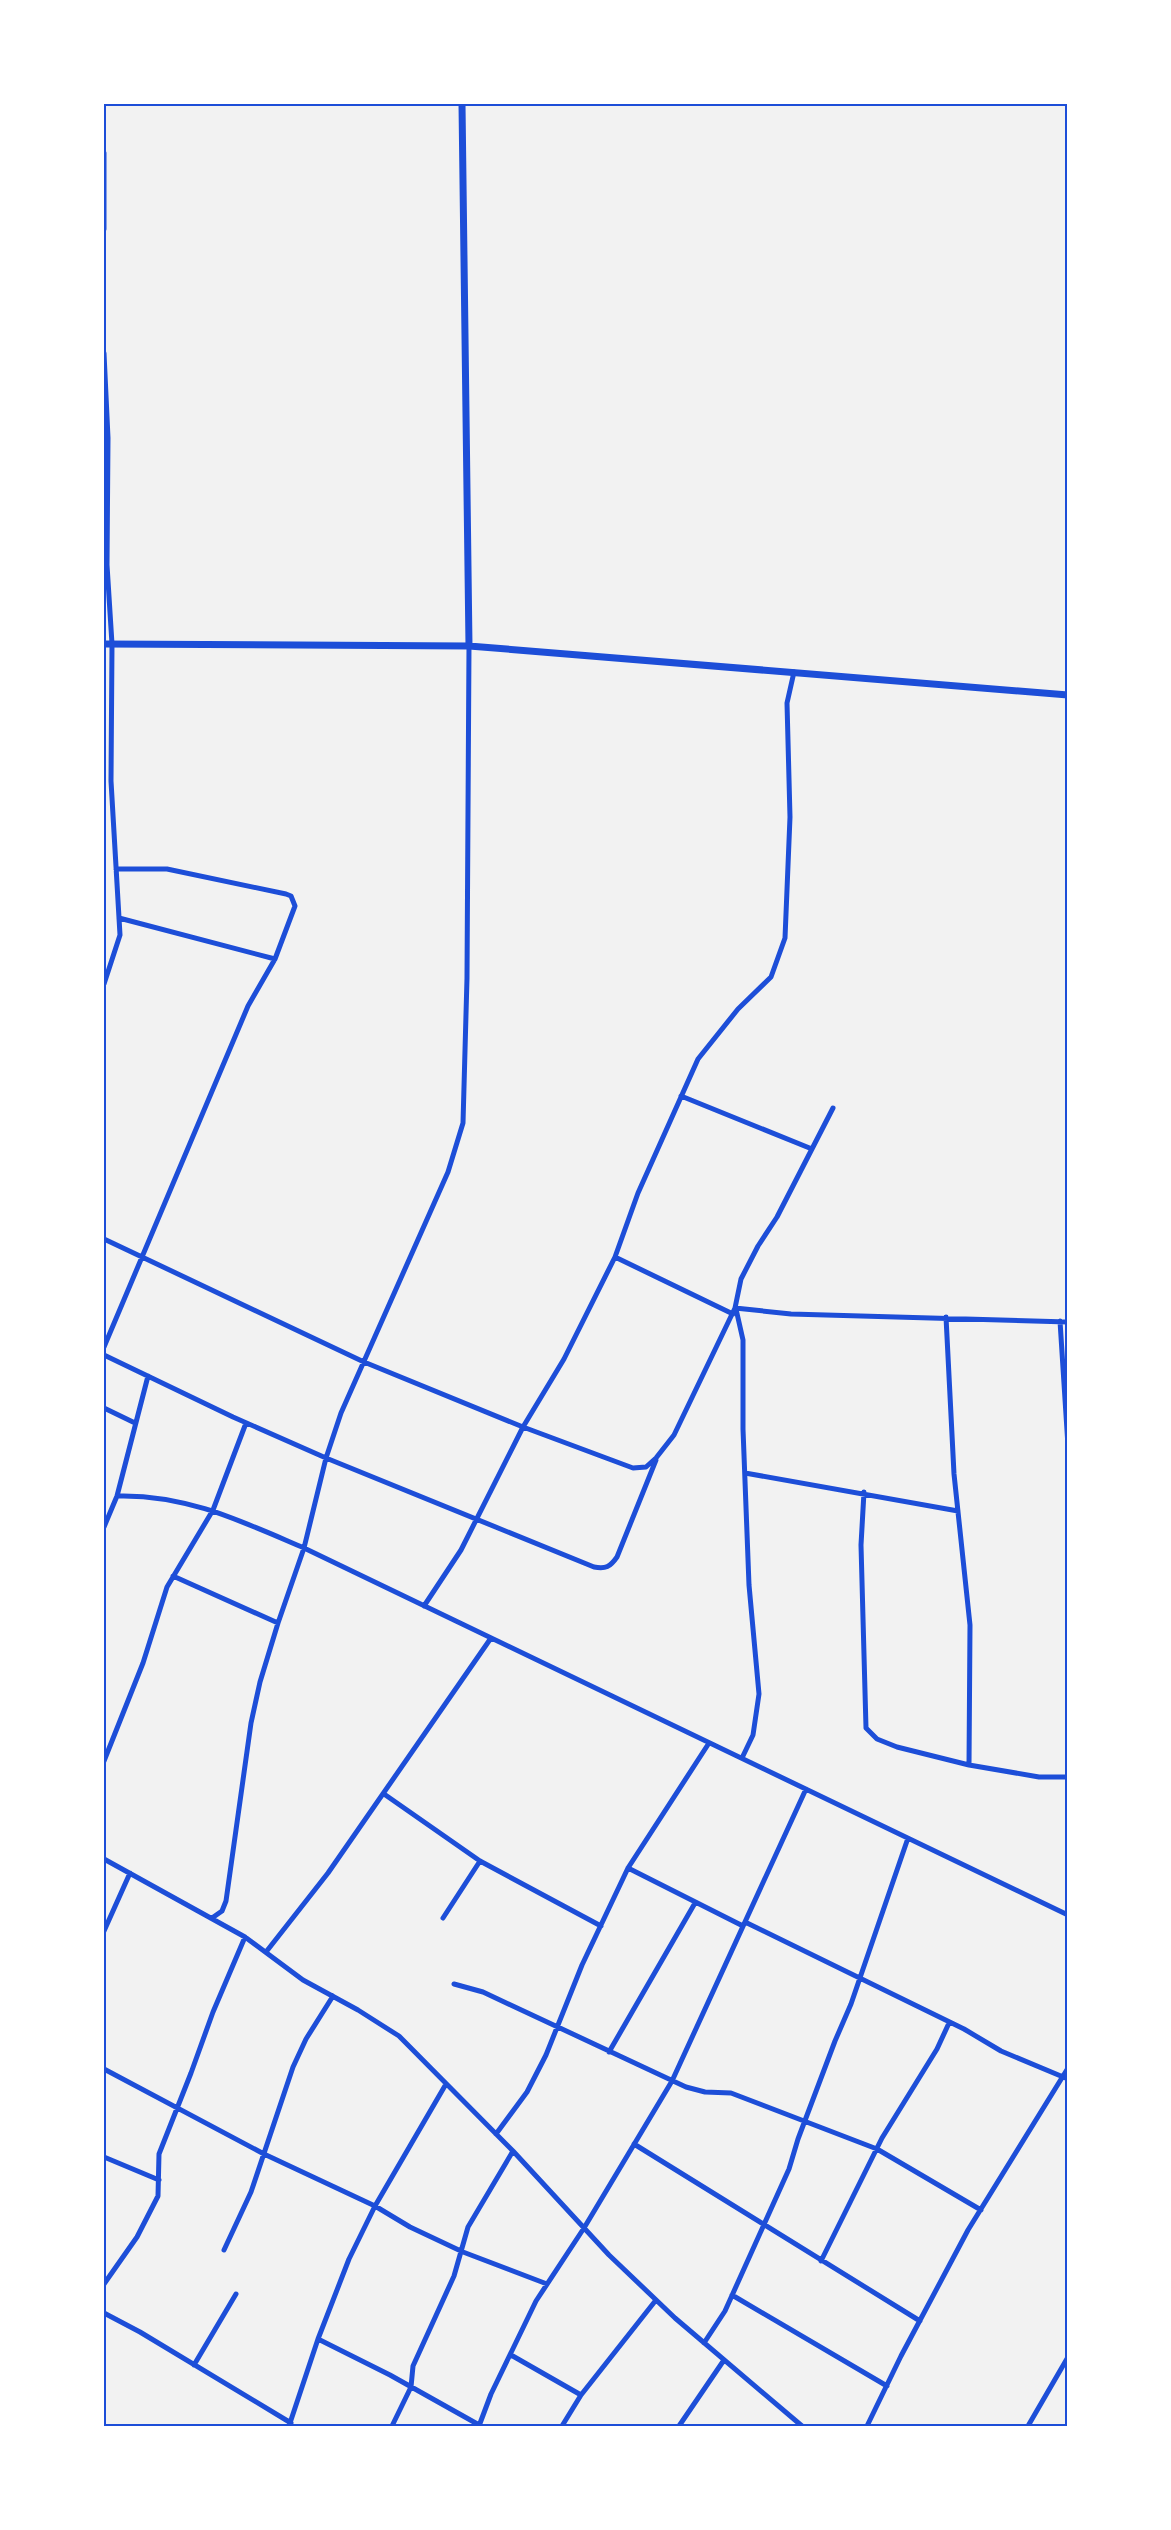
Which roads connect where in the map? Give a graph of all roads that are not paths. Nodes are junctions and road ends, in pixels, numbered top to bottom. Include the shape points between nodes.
1 (462, 104) edge
2 (104, 153) edge
3 (104, 229) edge
4 (104, 353) edge
5 (104, 644) edge
6 (112, 644) junction
7 (469, 646) junction
8 (794, 672) junction
9 (1068, 695) edge
10 (116, 869) junction
11 (119, 918) junction
12 (275, 959) junction
13 (104, 984) edge
14 (681, 1096) junction
15 (833, 1108) dead end
16 (812, 1149) junction
17 (104, 1239) edge
18 (615, 1257) junction
19 (141, 1258) junction
20 (734, 1311) junction
21 (946, 1317) junction
22 (1060, 1321) junction
23 (1068, 1322) edge
24 (104, 1347) edge
25 (104, 1355) edge
26 (364, 1362) junction
27 (148, 1376) junction
28 (104, 1408) edge
29 (135, 1423) junction
30 (246, 1423) junction
31 (523, 1427) junction
32 (1068, 1446) edge
33 (326, 1458) junction
34 (656, 1458) junction
35 (745, 1473) junction
36 (864, 1492) junction
37 (117, 1496) junction
38 (213, 1510) junction
39 (958, 1511) junction
40 (477, 1520) junction
41 (104, 1527) edge
42 (304, 1548) junction
43 (173, 1576) junction
44 (424, 1606) junction
45 (278, 1623) junction
46 (491, 1638) junction
47 (709, 1743) junction
48 (741, 1758) junction
49 (104, 1761) edge
50 (969, 1765) junction
51 (1068, 1777) edge
52 (806, 1789) junction
53 (384, 1794) junction
54 (908, 1838) junction
55 (104, 1859) edge
56 (480, 1861) junction
57 (628, 1868) junction
58 (130, 1874) junction
59 (695, 1904) junction
60 (1068, 1915) edge
61 (212, 1918) junction
62 (443, 1918) dead end
63 (744, 1924) junction
64 (600, 1926) junction
65 (104, 1930) edge
66 (245, 1937) junction
67 (266, 1952) junction
68 (860, 1980) junction
69 (454, 1984) dead end
70 (333, 1996) junction
71 (949, 2023) junction
72 (558, 2025) junction
73 (609, 2052) junction
74 (1068, 2068) edge
75 (104, 2069) edge
76 (1065, 2078) edge
77 (672, 2081) junction
78 (446, 2084) junction
79 (177, 2106) junction
80 (806, 2122) junction
81 (496, 2134) junction
82 (634, 2144) junction
83 (878, 2149) junction
84 (513, 2151) junction
85 (264, 2154) junction
86 (104, 2157) edge
87 (159, 2180) junction
88 (375, 2206) junction
89 (981, 2210) junction
90 (764, 2225) junction
91 (584, 2228) junction
92 (224, 2250) dead end
93 (463, 2252) junction
94 (821, 2261) junction
95 (104, 2283) edge
96 (547, 2284) junction
97 (236, 2294) dead end
98 (732, 2295) junction
99 (656, 2300) junction
100 (104, 2313) edge
101 (920, 2321) junction
102 (318, 2339) junction
103 (704, 2343) junction
104 (511, 2355) junction
105 (1068, 2358) edge
106 (724, 2360) junction
107 (194, 2365) junction
108 (411, 2386) junction
109 (887, 2386) junction
110 (581, 2396) junction
111 (290, 2425) edge
112 (480, 2426) edge
113 (392, 2427) edge
114 (562, 2427) edge
115 (679, 2427) edge
116 (802, 2427) edge
117 (867, 2427) edge
118 (1028, 2427) edge

1 - 7 street
2 - 3 street
4 - 6 street
5 - 6 street
6 - 7 street
6 - 10 street via 111,781
7 - 8 street
7 - 26 street via 463,1123 448,1172
8 - 9 street
8 - 14 street via 787,703 790,817 784,938 771,977 738,1009 698,1059
10 - 11 street
10 - 12 street via 167,869 291,896 295,906
11 - 12 street
11 - 13 street via 120,936
12 - 19 street via 248,1006
14 - 16 street
14 - 18 street via 638,1192
15 - 16 street
16 - 20 street via 741,1279
17 - 19 street
18 - 20 street
18 - 31 street via 564,1359
19 - 24 street
19 - 26 street
20 - 21 street
20 - 34 street via 674,1435
20 - 35 street via 743,1340
21 - 22 street
21 - 39 street
22 - 23 street
22 - 32 street
25 - 27 street
26 - 31 street
26 - 33 street
27 - 29 street
27 - 30 street
28 - 29 street
29 - 37 street
30 - 33 street
30 - 38 street
31 - 34 street via 633,1468 646,1467
31 - 40 street
33 - 40 street
33 - 42 street
34 - 40 street via 617,1557 605,1569
35 - 36 street
35 - 48 street via 749,1585 759,1694 753,1735
36 - 39 street
36 - 50 street via 861,1545 866,1728 877,1739 897,1747
37 - 38 street via 147,1495
37 - 41 street
38 - 42 street
38 - 43 street
39 - 50 street via 970,1625
40 - 44 street
42 - 44 street
42 - 45 street
43 - 45 street
43 - 49 street
44 - 46 street
45 - 61 street via 250,1723 226,1901 222,1911
46 - 47 street
46 - 53 street
47 - 48 street
47 - 57 street
48 - 52 street
50 - 51 street via 1039,1777
52 - 54 street
52 - 63 street
53 - 56 street
53 - 67 street via 328,1874
54 - 60 street
54 - 68 street
55 - 58 street
56 - 62 street
56 - 64 street
57 - 59 street
57 - 64 street
58 - 61 street
58 - 65 street
59 - 63 street
59 - 73 street
61 - 66 street
63 - 68 street
63 - 77 street
64 - 72 street
66 - 67 street
66 - 79 street
67 - 70 street via 303,1980
68 - 71 street
68 - 80 street
69 - 72 street via 483,1992
70 - 78 street via 399,2036
70 - 85 street via 293,2067
71 - 76 street via 1000,2051
71 - 83 street
72 - 73 street
72 - 81 street via 527,2092
73 - 77 street
74 - 76 street
75 - 79 street
76 - 89 street
77 - 80 street via 705,2092 731,2093
77 - 82 street
78 - 81 street
78 - 88 street
79 - 85 street
79 - 87 street via 159,2154
80 - 83 street
80 - 90 street
81 - 84 street
82 - 90 street
82 - 91 street
83 - 89 street
83 - 94 street
84 - 91 street
84 - 93 street via 468,2227
85 - 88 street
85 - 92 street
86 - 87 street
87 - 95 street via 158,2196 137,2237
88 - 93 street
88 - 102 street
89 - 101 street
90 - 94 street
90 - 98 street
91 - 96 street
91 - 99 street
93 - 96 street
93 - 108 street via 413,2366
94 - 101 street
96 - 104 street
97 - 107 street
98 - 103 street
98 - 109 street
99 - 103 street
99 - 110 street
100 - 107 street
101 - 109 street
102 - 108 street
102 - 111 street
103 - 106 street
104 - 110 street
104 - 112 street
105 - 118 street
106 - 115 street
106 - 116 street
107 - 111 street
108 - 112 street
108 - 113 street
109 - 117 street
110 - 114 street

